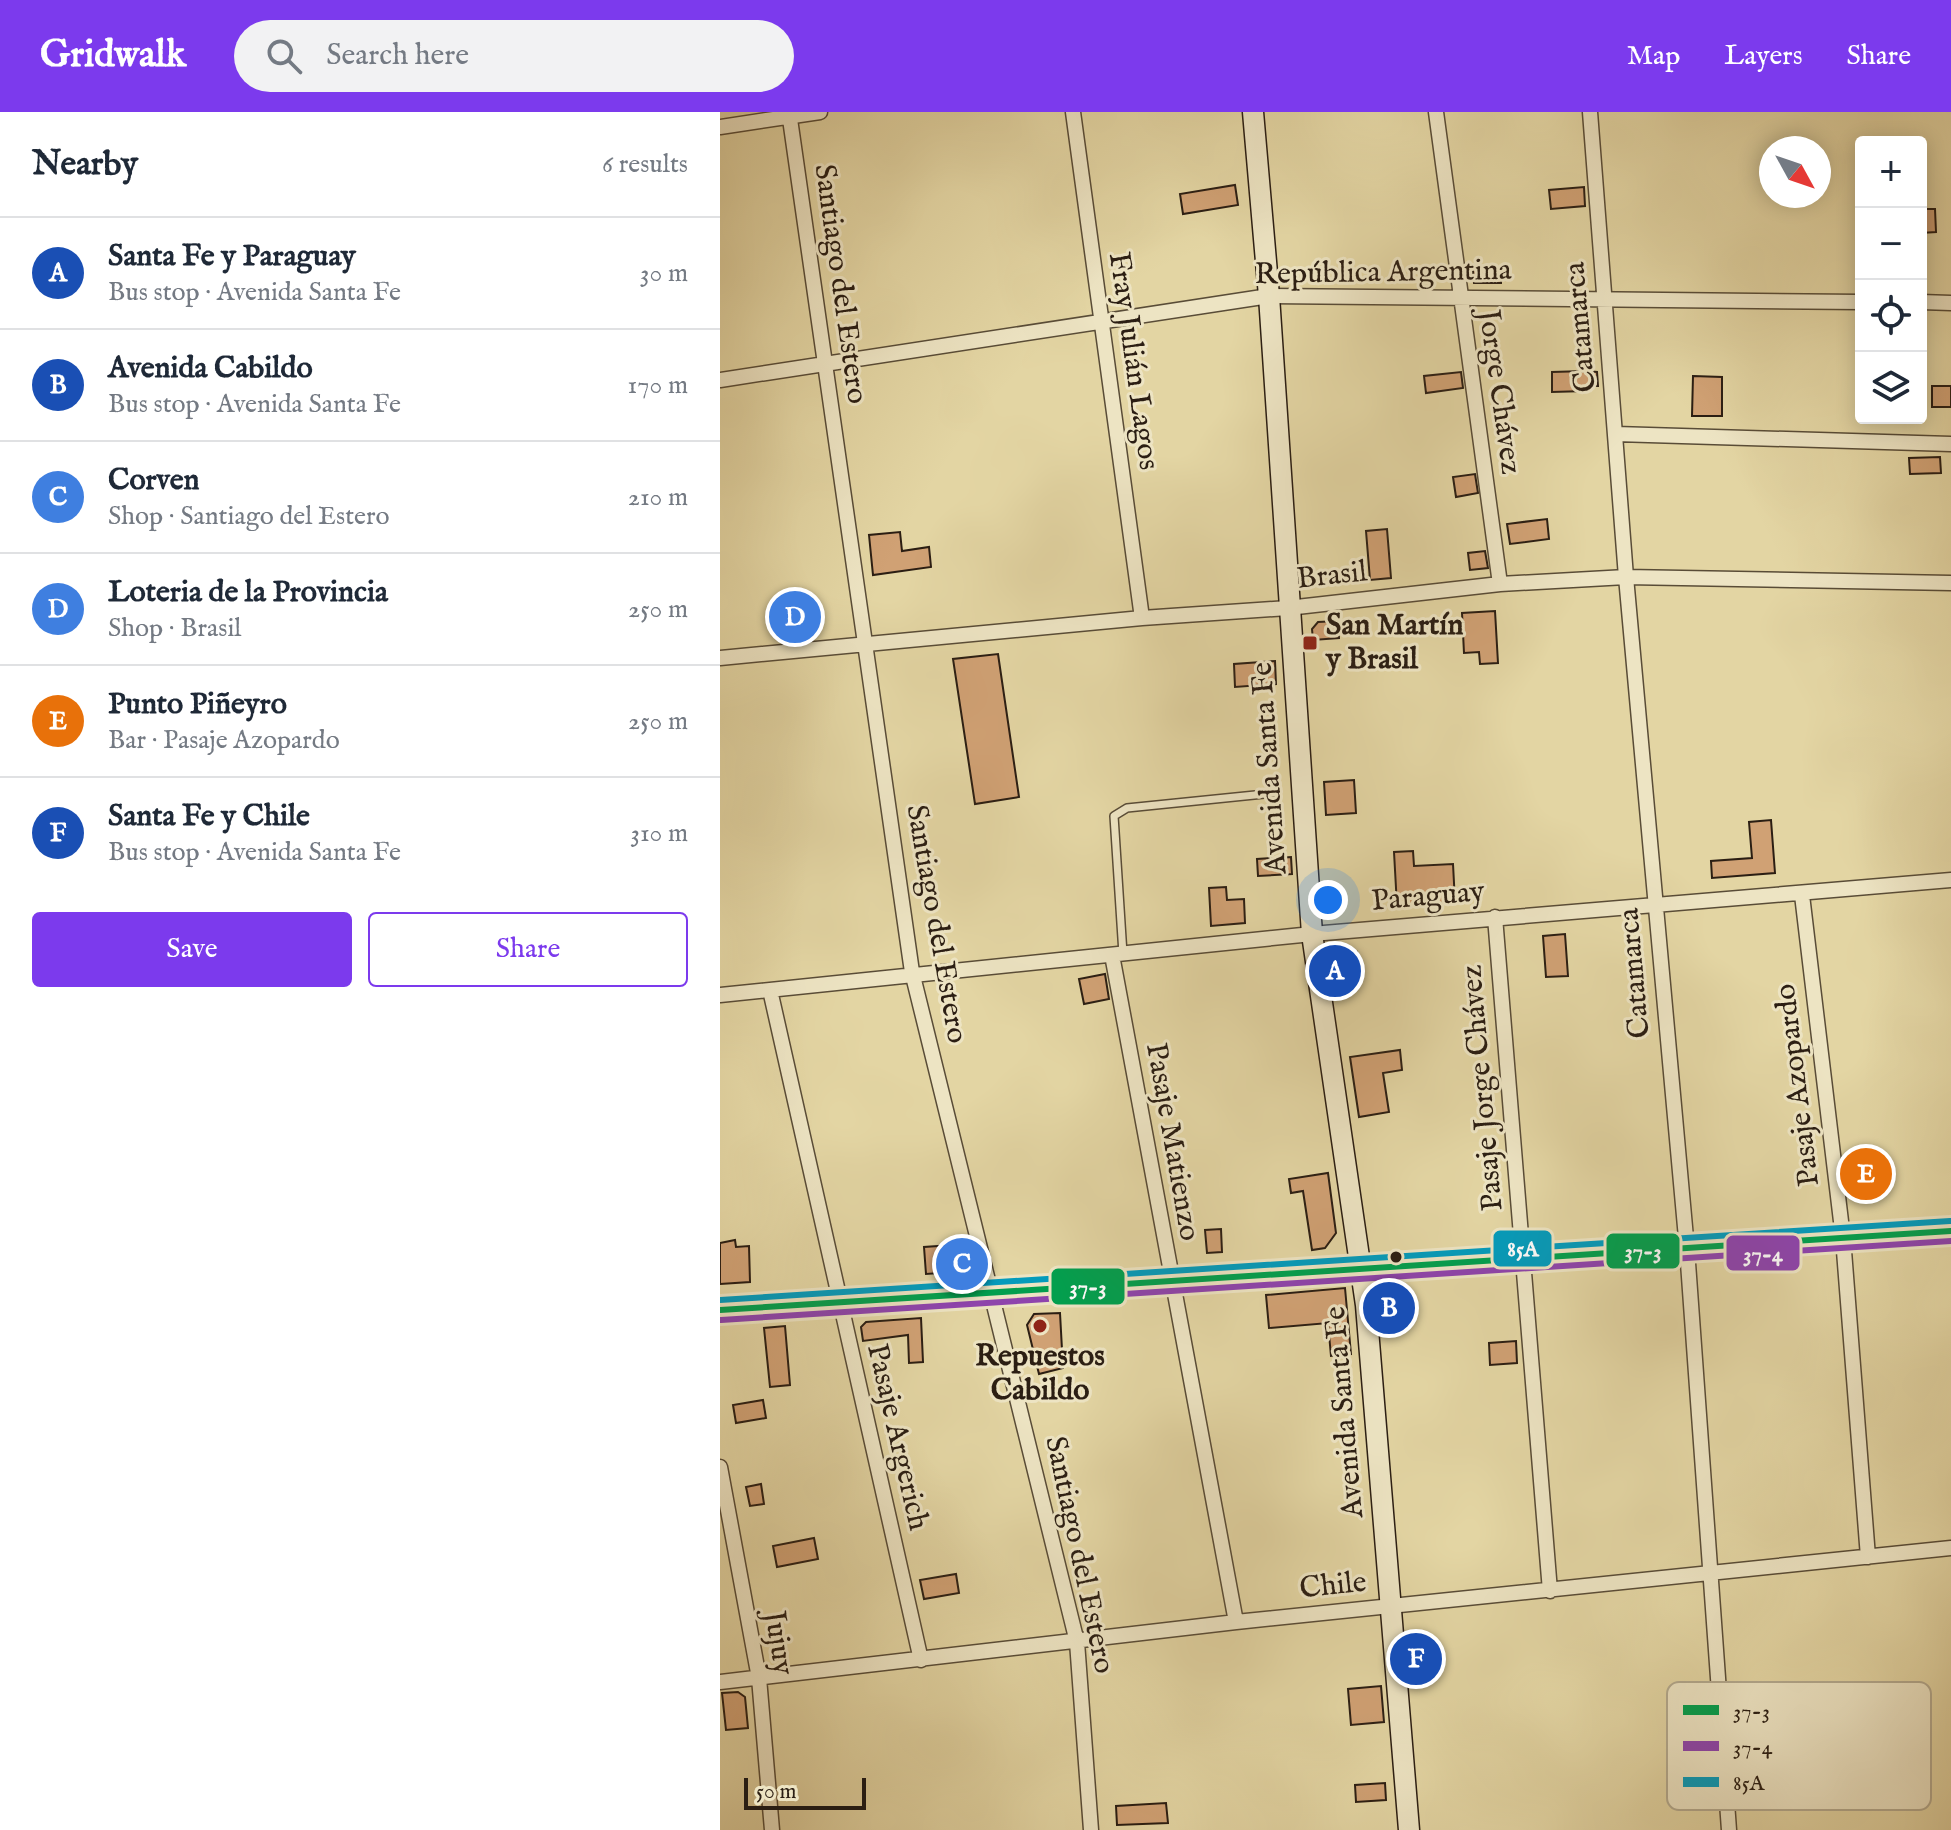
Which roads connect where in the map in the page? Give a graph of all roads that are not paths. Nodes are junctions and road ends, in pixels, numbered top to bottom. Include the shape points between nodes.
1 (820, 112) edge
2 (1073, 112) edge
3 (1253, 112) edge
4 (1436, 112) edge
5 (1590, 112) edge
6 (789, 114) edge
7 (720, 127) edge
8 (1269, 296) junction
9 (1460, 296) junction
10 (1605, 299) junction
11 (1855, 302) edge
12 (1927, 302) edge
13 (1951, 303) edge
14 (1101, 321) junction
15 (825, 365) junction
16 (720, 380) edge
17 (1616, 434) junction
18 (1951, 444) edge
19 (1626, 577) junction
20 (1951, 583) edge
21 (1500, 584) junction
22 (1288, 608) junction
23 (1142, 618) junction
24 (865, 645) junction
25 (720, 658) edge
26 (1275, 793) dead end
27 (1951, 880) edge
28 (1802, 895) junction
29 (1655, 905) junction
30 (1495, 917) junction
31 (1312, 934) junction
32 (1118, 954) junction
33 (912, 972) junction
34 (770, 990) junction
35 (720, 995) edge
36 (1951, 1231) edge
37 (1843, 1238) junction
38 (1687, 1249) junction
39 (1523, 1260) junction
40 (1361, 1270) junction
41 (1171, 1283) junction
42 (994, 1295) junction
43 (840, 1302) junction
44 (720, 1310) edge
45 (720, 1467) edge
46 (1951, 1548) edge
47 (1868, 1557) junction
48 (1709, 1574) junction
49 (1550, 1591) junction
50 (1393, 1606) junction
51 (1236, 1622) junction
52 (1077, 1642) junction
53 (921, 1660) junction
54 (759, 1678) junction
55 (720, 1682) edge
56 (1717, 1682) edge
57 (1727, 1810) edge
58 (772, 1830) edge
59 (1091, 1830) edge
60 (1409, 1830) edge
61 (1729, 1830) edge

1 - 6 street
2 - 14 street, Fray Julián Lagos
3 - 8 street, Avenida Santa Fe
4 - 9 street, Jorge Chávez
5 - 10 street, Catamarca
6 - 7 street
6 - 15 street, Santiago del Estero
8 - 9 street, República Argentina
8 - 14 street, República Argentina
8 - 22 street, Avenida Santa Fe
9 - 10 street, República Argentina
9 - 21 street, Jorge Chávez
10 - 11 street, República Argentina
10 - 17 street, Catamarca
12 - 13 street
14 - 15 street, República Argentina
14 - 23 street, Fray Julián Lagos
15 - 16 street, República Argentina
15 - 24 street, Santiago del Estero
17 - 18 street
17 - 19 street, Catamarca
19 - 20 street, Brasil
19 - 21 street, Brasil
19 - 29 street, Catamarca
21 - 22 street, Brasil
22 - 23 street, Brasil
22 - 31 street, Avenida Santa Fe
23 - 24 street, Brasil
24 - 25 street, Brasil
24 - 33 street, Santiago del Estero
26 - 32 lane via 1127,808 1114,816
27 - 28 street, Paraguay
28 - 29 street, Paraguay
28 - 37 street, Pasaje Azopardo
29 - 30 street, Paraguay
29 - 38 street, Catamarca
30 - 31 street, Paraguay
30 - 39 street, Pasaje Jorge Chávez
31 - 32 street, Paraguay
31 - 40 street, Avenida Santa Fe
32 - 33 street, Paraguay
32 - 41 street, Pasaje Matienzo
33 - 34 street, Paraguay
33 - 42 street, Santiago del Estero
34 - 35 street, Paraguay
34 - 43 street, Pasaje Argerich
36 - 37 street
37 - 38 street
37 - 47 street, Pasaje Azopardo
38 - 39 street
38 - 48 street, Catamarca
39 - 40 street
39 - 49 street, Pasaje Jorge Chávez
40 - 41 street
40 - 50 street, Avenida Santa Fe
41 - 42 street
41 - 51 street, Pasaje Matienzo
42 - 43 street
42 - 52 street, Santiago del Estero
43 - 44 street
43 - 53 street, Pasaje Argerich
45 - 54 street, Jujuy
46 - 47 street, Chile
47 - 48 street, Chile
48 - 49 street, Chile
48 - 56 street, Catamarca
49 - 50 street, Chile
50 - 51 street, Chile
50 - 60 street, Avenida Santa Fe
51 - 52 street, Chile
52 - 53 street, Chile
52 - 59 street, Santiago del Estero
53 - 54 street, Chile
54 - 55 street, Chile
54 - 58 street, Jujuy
57 - 61 street, Catamarca

